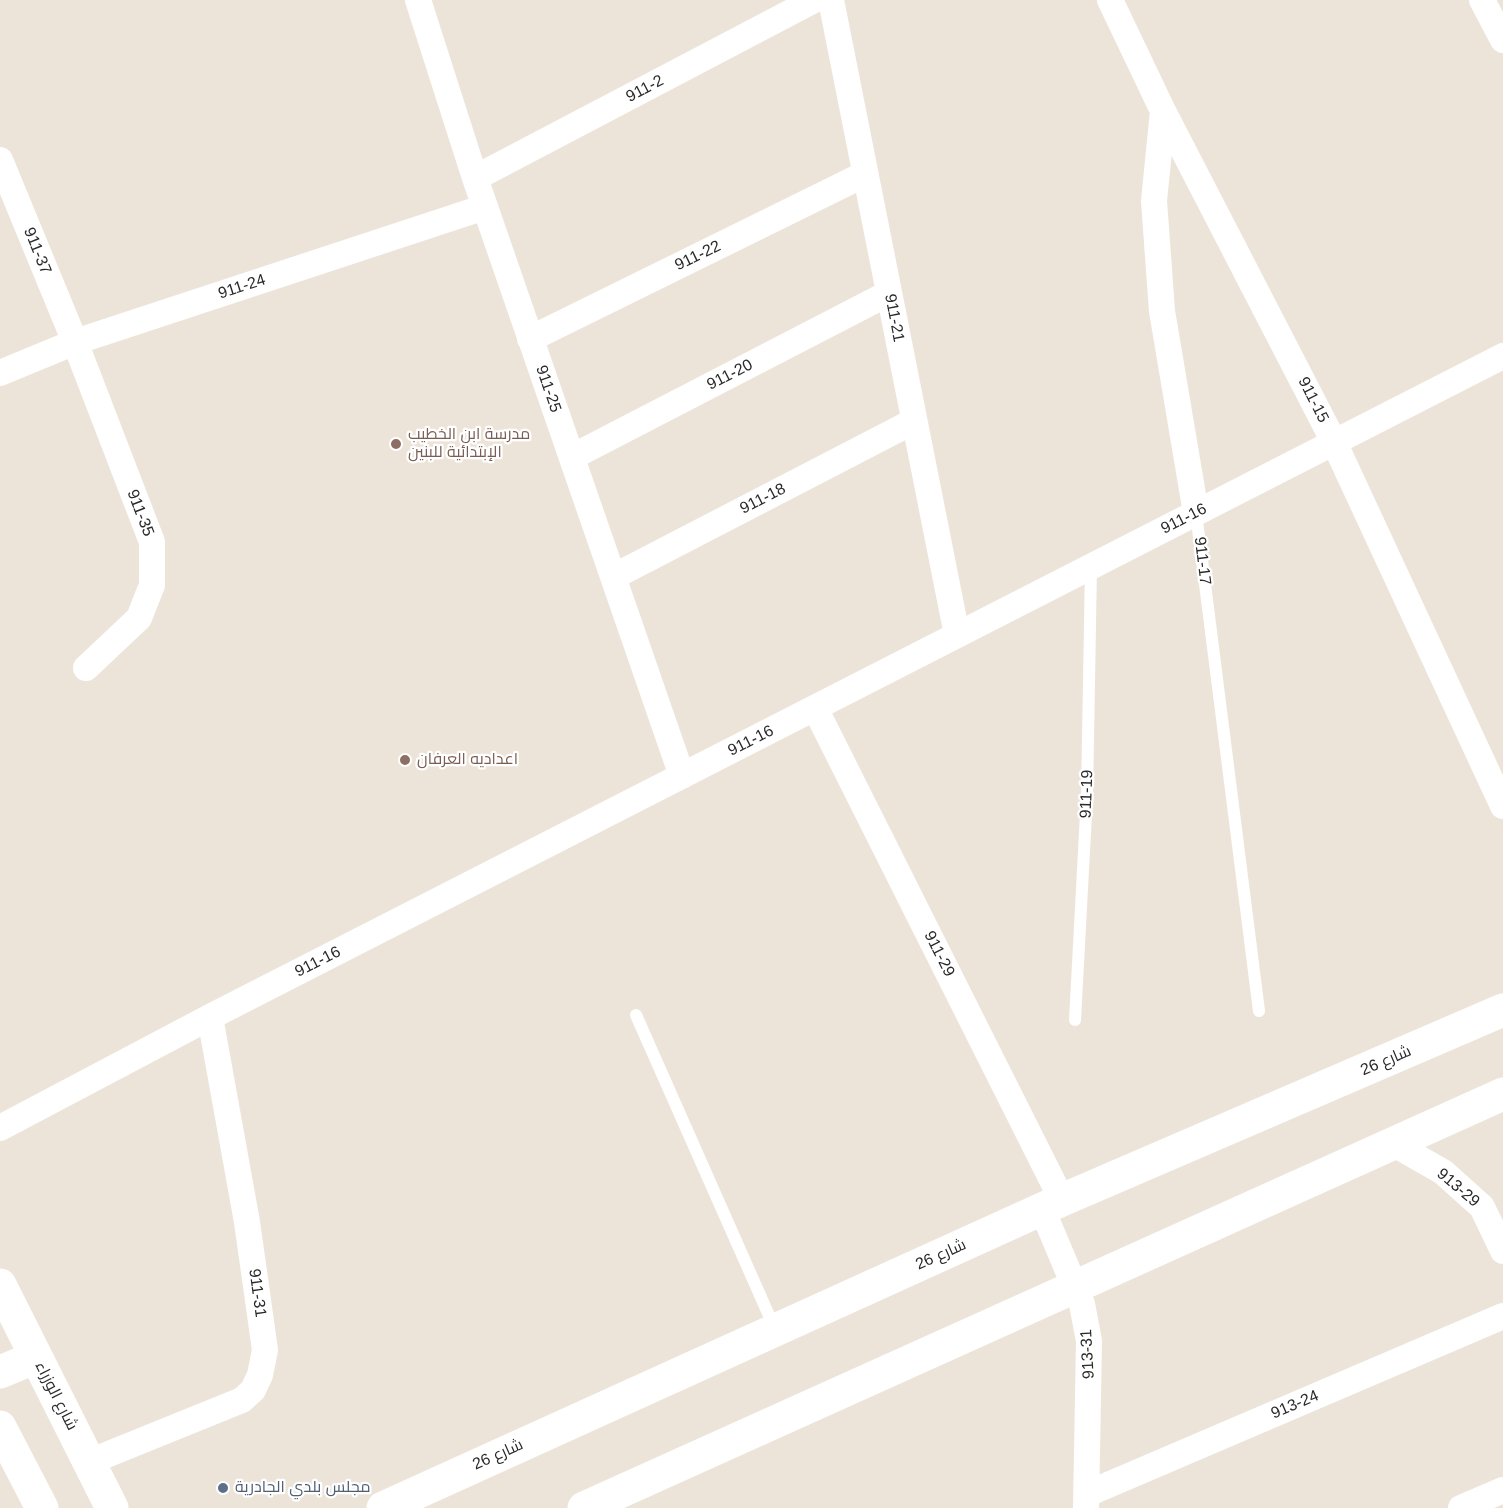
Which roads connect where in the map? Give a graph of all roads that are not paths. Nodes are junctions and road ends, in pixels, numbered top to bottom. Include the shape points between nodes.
1 (418, 0) edge
2 (814, 0) edge
3 (831, 0) edge
4 (1110, 0) edge
5 (1482, 0) edge
6 (772, 10) edge
7 (1503, 40) edge
8 (1163, 111) junction
9 (0, 160) edge
10 (865, 174) junction
11 (475, 178) junction
12 (485, 207) junction
13 (889, 293) junction
14 (531, 339) junction
15 (75, 342) junction
16 (1503, 356) edge
17 (0, 373) edge
18 (914, 421) junction
19 (1334, 442) junction
20 (572, 457) junction
21 (1196, 513) junction
22 (1091, 567) junction
23 (613, 576) junction
24 (957, 635) junction
25 (86, 668) dead end
26 (815, 708) junction
27 (682, 776) junction
28 (1503, 806) edge
29 (1503, 1010) edge
30 (1259, 1011) dead end
31 (636, 1015) dead end
32 (210, 1017) junction
33 (1075, 1020) dead end
34 (1503, 1094) edge
35 (0, 1128) edge
36 (1394, 1144) junction
37 (1052, 1205) junction
38 (1503, 1251) edge
39 (0, 1285) edge
40 (1075, 1287) junction
41 (1503, 1316) edge
42 (776, 1329) junction
43 (36, 1357) junction
44 (0, 1372) edge
45 (0, 1427) edge
46 (89, 1462) junction
47 (1503, 1490) edge
48 (1087, 1501) edge
49 (42, 1508) edge
50 (112, 1508) edge
51 (383, 1508) edge
52 (584, 1508) edge
53 (1461, 1508) edge

1 - 11 street, 911-25
2 - 6 street, 911-2
3 - 10 street, 911-21
4 - 8 street, 911-15
5 - 7 street
6 - 11 street, 911-2
8 - 19 street, 911-15
8 - 21 street, 911-17 via 1154,201 1162,311
9 - 15 street, 911-37
10 - 13 street, 911-21
10 - 14 street, 911-22
11 - 12 street, 911-25
12 - 14 street, 911-25
12 - 15 street, 911-24
13 - 18 street, 911-21
13 - 20 street, 911-20
14 - 20 street, 911-25
15 - 17 street, 911-24
15 - 25 street, 911-35 via 152,542 152,585 139,618
16 - 19 street, 911-16
18 - 23 street, 911-18
18 - 24 street, 911-21
19 - 21 street, 911-16
19 - 28 street, 911-15
20 - 23 street, 911-25
21 - 22 street, 911-16
21 - 30 lane, 911-17
22 - 24 street, 911-16
22 - 33 lane, 911-19 via 1087,795
23 - 27 street, 911-25
24 - 26 street, 911-16
26 - 27 street, 911-16
26 - 37 street, 911-29
27 - 32 street, 911-16
29 - 37 street, شارع 26
31 - 42 lane
32 - 35 street, 911-16
32 - 46 street, 911-31 via 247,1222 265,1350 261,1368 252,1390 242,1400
34 - 36 street
36 - 38 street, 913-29 via 1443,1173 1482,1207
36 - 40 street
37 - 40 street, 913-31
37 - 42 street, شارع 26
39 - 43 street, شارع الوزراء
40 - 48 street, 913-31 via 1086,1322 1091,1359
40 - 52 street
41 - 48 street, 913-24
42 - 51 street, شارع 26
43 - 44 street
43 - 46 street, شارع الوزراء
45 - 49 street
46 - 50 street, شارع الوزراء
47 - 53 street

